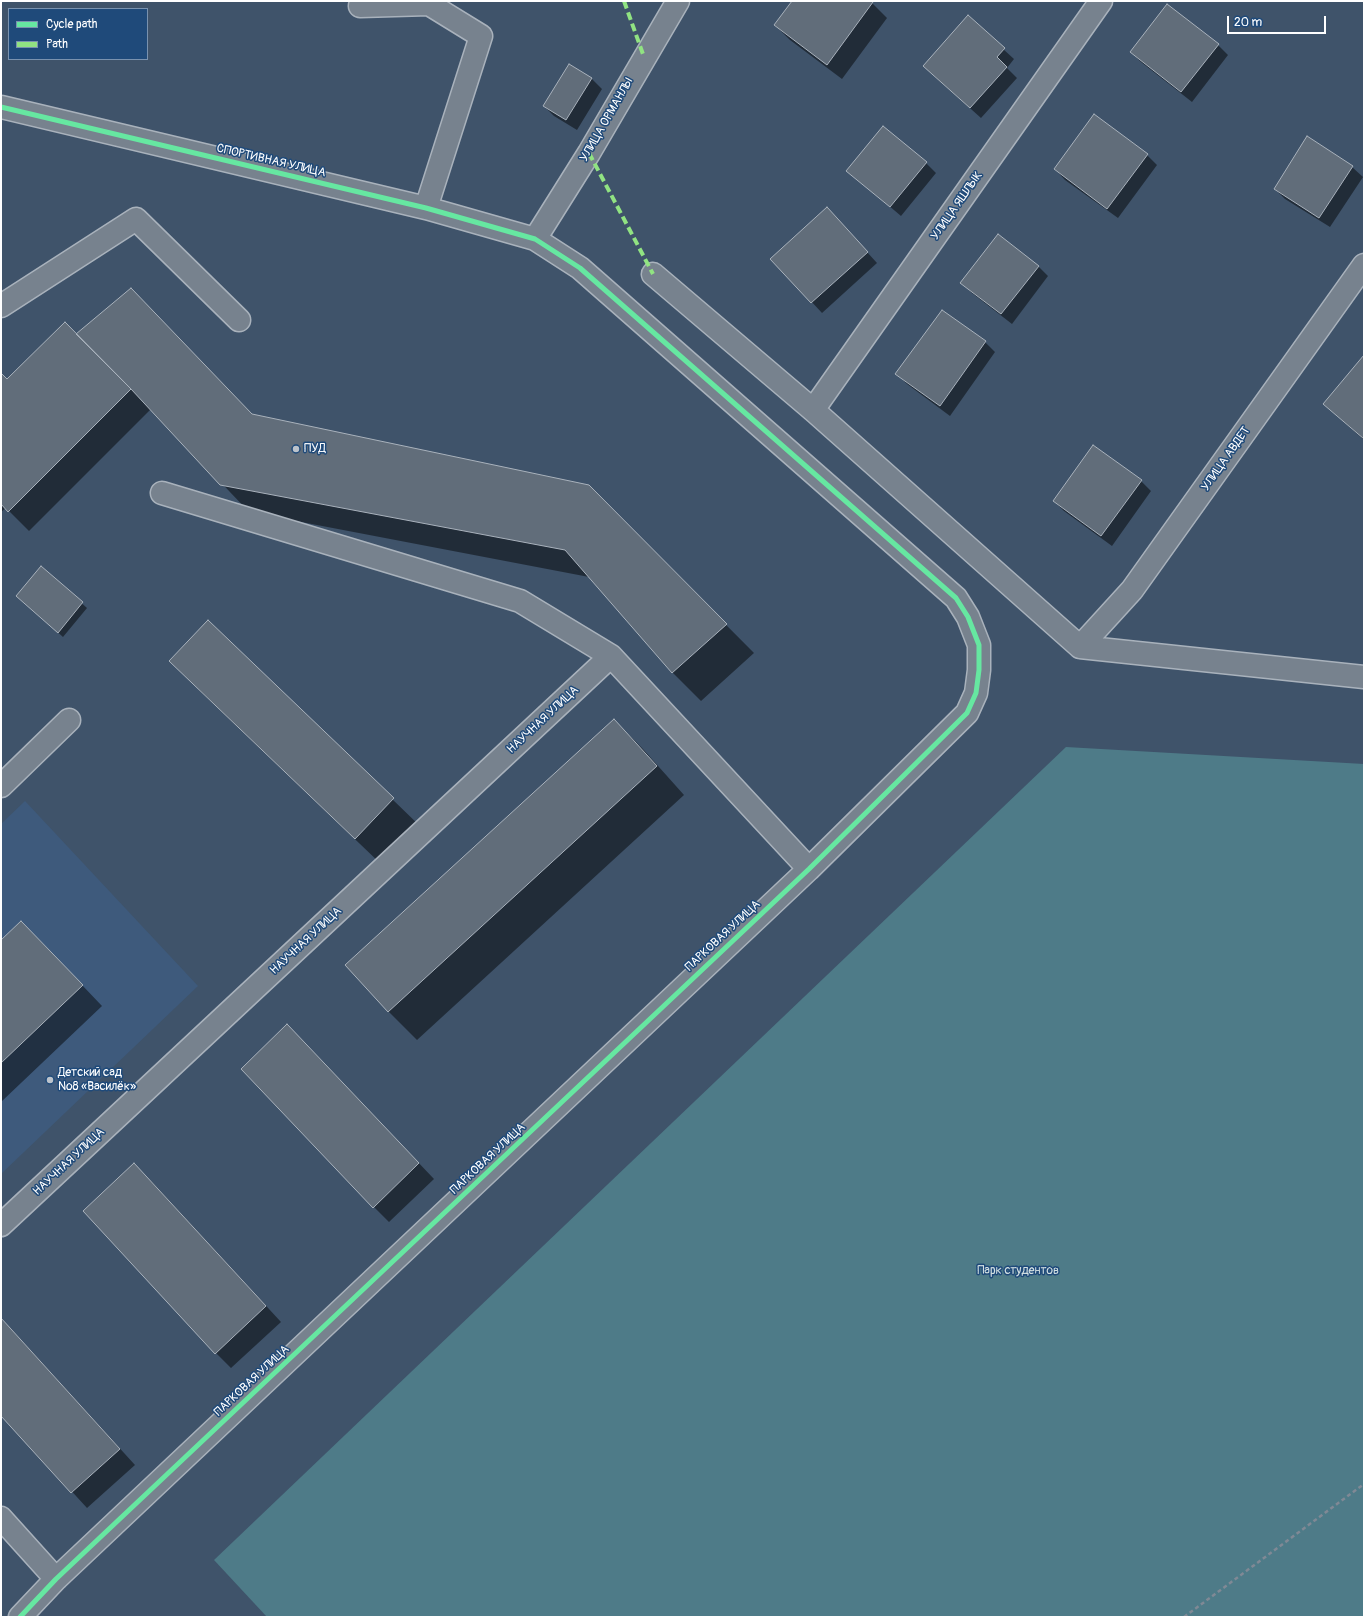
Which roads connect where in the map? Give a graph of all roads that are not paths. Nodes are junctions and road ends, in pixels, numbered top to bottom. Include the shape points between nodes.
1 (678, 1) edge
2 (1101, 1) edge
3 (360, 6) dead end
4 (1, 107) edge
5 (426, 208) junction
6 (535, 239) junction
7 (1364, 265) edge
8 (653, 274) dead end
9 (1, 306) edge
10 (239, 320) dead end
11 (813, 410) junction
12 (162, 493) dead end
13 (1080, 647) junction
14 (611, 656) junction
15 (1364, 677) edge
16 (967, 713) joint
17 (68, 720) dead end
18 (1, 786) edge
19 (809, 869) junction
20 (1, 1225) edge
21 (1, 1518) edge
22 (56, 1579) junction
23 (20, 1617) edge

1 - 6 street, УЛИЦА ОРМАНЛЫ
2 - 11 street, УЛИЦА ЯШЛЫК
3 - 5 street via 429,4 481,36
4 - 5 street, СПОРТИВНАЯ УЛИЦА
5 - 6 street, СПОРТИВНАЯ УЛИЦА
6 - 16 street, СПОРТИВНАЯ УЛИЦА via 580,268 956,598 968,617 979,645 976,693
7 - 13 street, УЛИЦА АВДЕТ via 1132,590
8 - 11 street
9 - 10 street via 136,219
11 - 13 street
12 - 14 street via 520,601
13 - 15 street
14 - 19 street
14 - 20 street, НАУЧНАЯ УЛИЦА
16 - 19 street, ПАРКОВАЯ УЛИЦА
17 - 18 street
19 - 22 street, ПАРКОВАЯ УЛИЦА
21 - 22 street
22 - 23 street, ПАРКОВАЯ УЛИЦА

